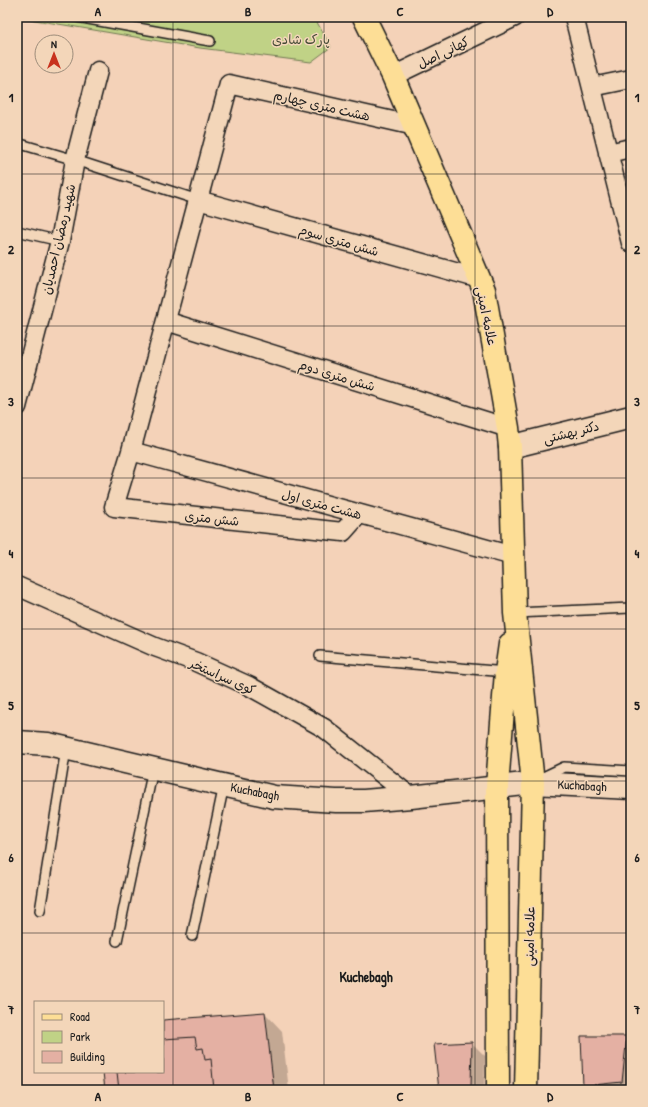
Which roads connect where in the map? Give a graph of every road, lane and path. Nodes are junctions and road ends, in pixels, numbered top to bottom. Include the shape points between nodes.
1 (77, 17) edge
2 (364, 17) edge
3 (515, 17) edge
4 (574, 17) edge
5 (210, 41) dead end
6 (98, 71) dead end
7 (393, 76) junction
8 (631, 79) edge
9 (592, 87) junction
10 (414, 126) junction
11 (17, 143) edge
12 (631, 148) edge
13 (608, 153) junction
14 (76, 160) junction
15 (198, 200) junction
16 (17, 231) edge
17 (60, 241) junction
18 (631, 243) edge
19 (480, 279) junction
20 (166, 321) junction
21 (17, 407) edge
22 (631, 418) edge
23 (509, 437) junction
24 (131, 451) junction
25 (359, 514) junction
26 (514, 556) junction
27 (17, 586) edge
28 (631, 608) edge
29 (515, 613) junction
30 (320, 656) dead end
31 (506, 672) junction
32 (17, 742) edge
33 (66, 748) junction
34 (153, 769) junction
35 (631, 771) edge
36 (533, 783) junction
37 (224, 785) junction
38 (497, 786) junction
39 (631, 788) edge
40 (411, 797) junction
41 (40, 911) dead end
42 (192, 936) dead end
43 (117, 940) dead end
44 (498, 1090) edge
45 (526, 1090) edge

1 - 5 lane
2 - 7 main road, علامه امینی
3 - 7 street, کهانی اصل
4 - 9 street
6 - 14 street, شهید رمضان احمدیان
7 - 10 main road, علامه امینی
8 - 9 street
9 - 13 street
10 - 15 street, هشت متری چهارم via 229,84
10 - 19 main road, علامه امینی
11 - 14 lane
12 - 13 street
13 - 18 street
14 - 15 lane
14 - 17 street, شهید رمضان احمدیان
15 - 19 street, شش متری سوم
15 - 20 street
16 - 17 lane
17 - 21 street, شهید رمضان احمدیان
19 - 23 main road, علامه امینی
20 - 23 street, شش متری دوم
20 - 24 street
22 - 23 main road, دکتر بهشتی
23 - 26 main road, علامه امینی
24 - 25 street, هشت متری اول
24 - 25 street, شش متری via 114,507 343,532
25 - 26 street, هشت متری اول
26 - 29 main road, علامه امینی
27 - 40 street, کوی سراستخر via 249,686 324,728
28 - 29 lane
29 - 31 main road
29 - 36 main road, علامه امینی
30 - 31 lane
31 - 38 main road
32 - 33 main road, Kuchabagh
33 - 34 main road, Kuchabagh
33 - 41 lane
34 - 37 main road, Kuchabagh
34 - 43 lane
35 - 36 lane via 564,767
36 - 38 main road, Kuchabagh
36 - 39 main road, Kuchabagh
36 - 45 main road, علامه امینی
37 - 40 main road, Kuchabagh via 274,796 336,801
37 - 42 lane
38 - 40 main road, Kuchabagh
38 - 44 main road

